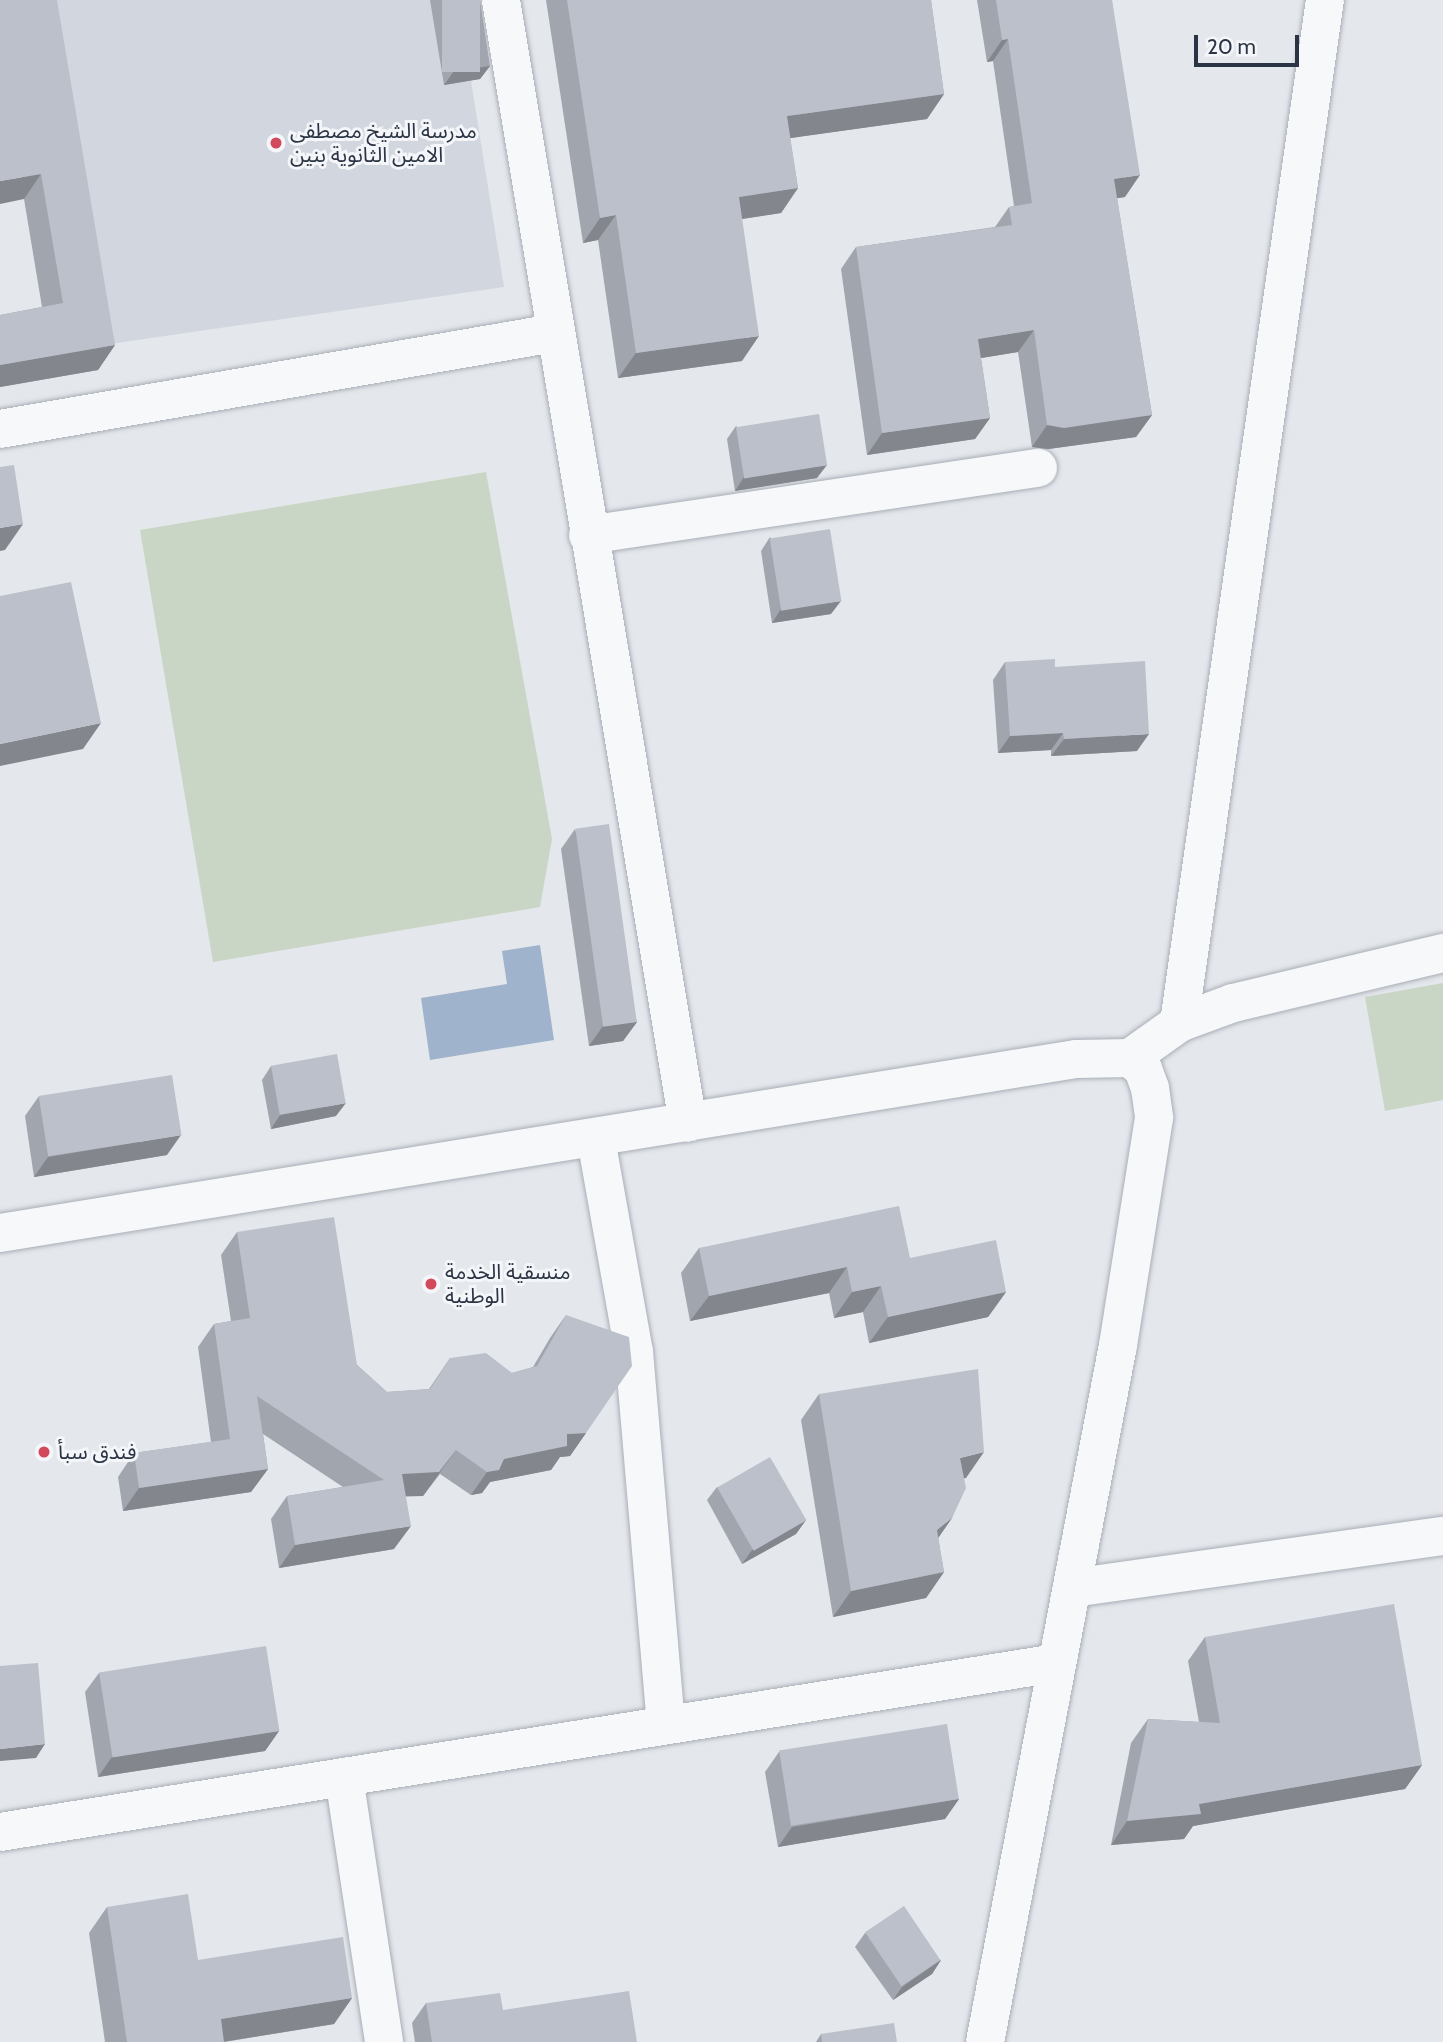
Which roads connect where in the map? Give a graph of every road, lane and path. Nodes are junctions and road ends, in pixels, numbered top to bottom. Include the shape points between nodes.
1 (500, 0) edge
2 (1325, 0) edge
3 (554, 333) junction
4 (0, 429) edge
5 (1038, 468) dead end
6 (588, 535) junction
7 (1443, 953) edge
8 (1179, 1023) junction
9 (1130, 1058) junction
10 (688, 1124) junction
11 (596, 1139) junction
12 (0, 1233) edge
13 (1443, 1536) edge
14 (1072, 1588) junction
15 (1056, 1663) junction
16 (666, 1725) junction
17 (344, 1777) junction
18 (0, 1832) edge
19 (384, 2042) edge
20 (985, 2042) edge

1 - 3 street
2 - 8 street
3 - 4 street
3 - 6 street
5 - 6 street
6 - 10 street
7 - 8 street via 1326,977
8 - 9 street
9 - 10 street via 1076,1059
9 - 14 street via 1143,1069 1154,1118
10 - 11 street
11 - 12 street
11 - 16 street via 634,1352
13 - 14 street
14 - 15 street
15 - 16 street
15 - 20 street
16 - 17 street
17 - 18 street
17 - 19 street

